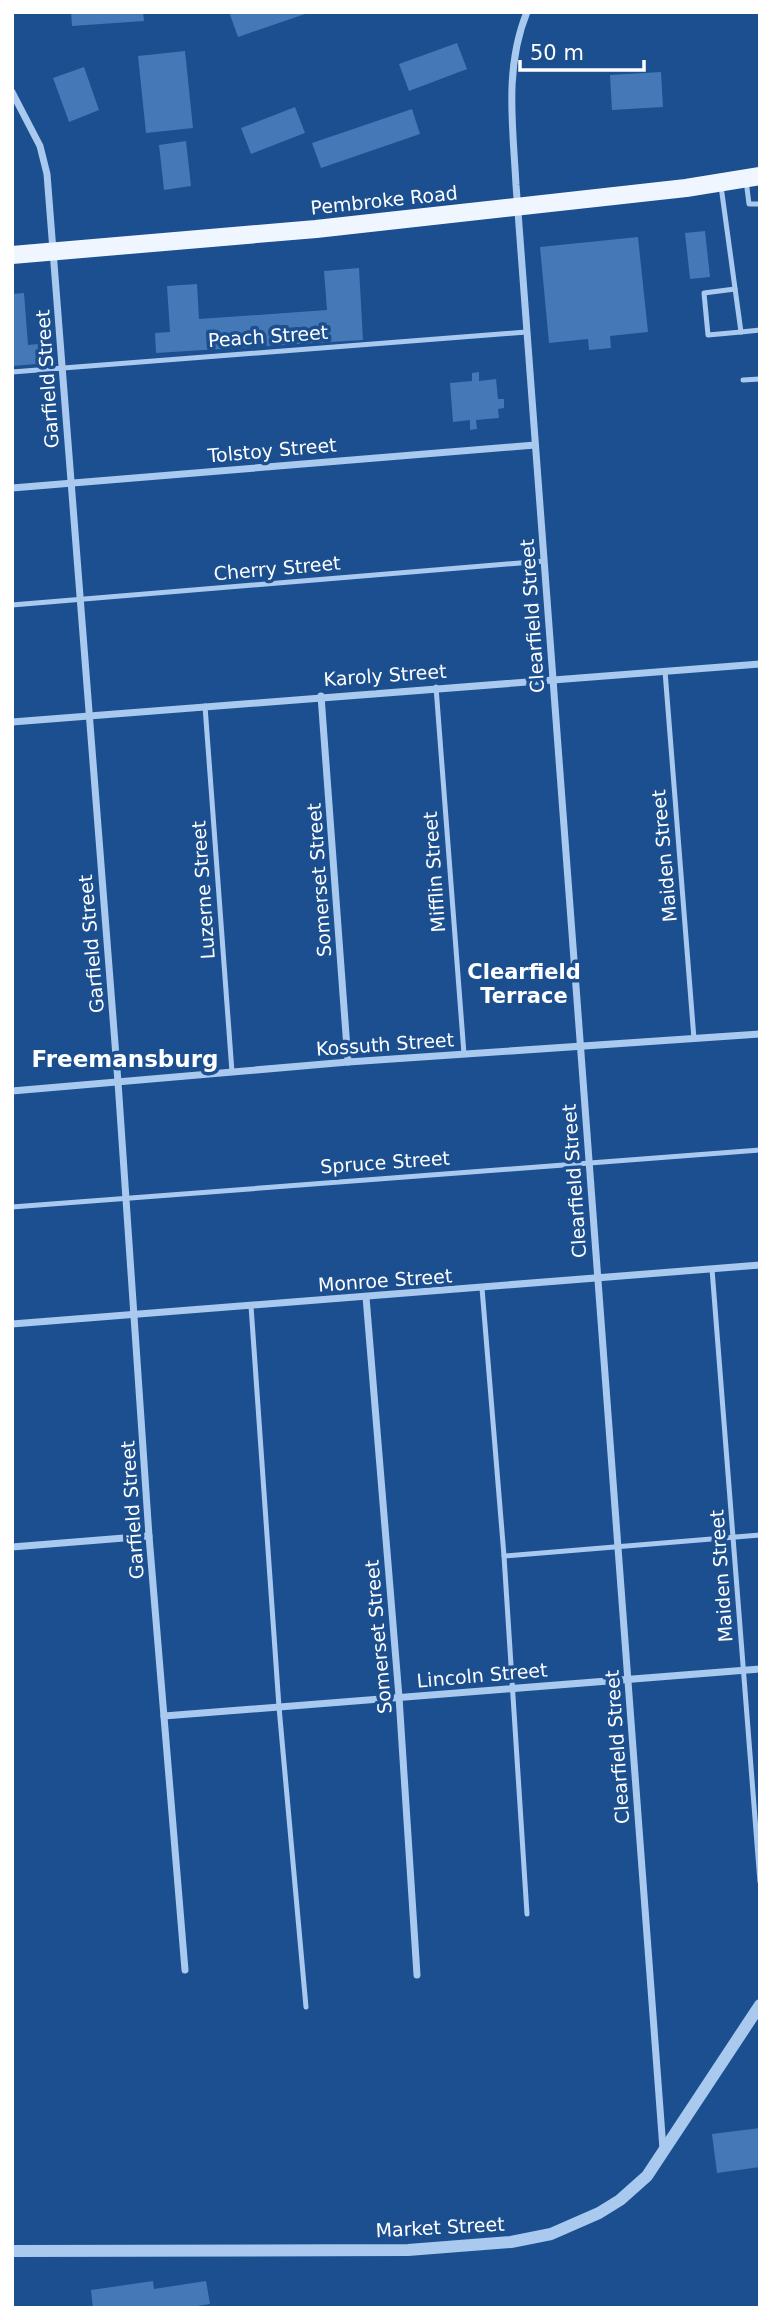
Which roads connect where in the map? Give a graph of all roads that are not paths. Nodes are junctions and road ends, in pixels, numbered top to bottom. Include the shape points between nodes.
1 (527, 12) edge
2 (12, 92) edge
3 (16, 107) edge
4 (753, 178) edge
5 (721, 183) junction
6 (760, 204) edge
7 (518, 207) junction
8 (53, 253) junction
9 (12, 256) edge
10 (735, 289) junction
11 (760, 330) edge
12 (526, 332) junction
13 (741, 332) junction
14 (61, 368) junction
15 (12, 372) edge
16 (760, 379) edge
17 (743, 380) dead end
18 (535, 445) junction
19 (70, 483) junction
20 (12, 488) edge
21 (544, 561) junction
22 (80, 600) junction
23 (12, 605) edge
24 (760, 664) edge
25 (665, 671) junction
26 (553, 679) junction
27 (436, 687) junction
28 (321, 696) junction
29 (205, 706) junction
30 (88, 716) junction
31 (12, 722) edge
32 (760, 1034) edge
33 (694, 1039) junction
34 (580, 1046) junction
35 (464, 1054) junction
36 (348, 1062) junction
37 (232, 1072) junction
38 (118, 1082) junction
39 (12, 1091) edge
40 (760, 1150) edge
41 (589, 1162) junction
42 (126, 1198) junction
43 (12, 1207) edge
44 (760, 1265) edge
45 (712, 1269) junction
46 (598, 1279) junction
47 (482, 1288) junction
48 (366, 1297) junction
49 (251, 1306) junction
50 (134, 1314) junction
51 (12, 1324) edge
52 (760, 1535) edge
53 (149, 1536) junction
54 (735, 1538) junction
55 (12, 1547) edge
56 (618, 1549) junction
57 (504, 1556) junction
58 (760, 1669) edge
59 (744, 1670) junction
60 (628, 1679) junction
61 (513, 1688) junction
62 (399, 1698) junction
63 (279, 1707) junction
64 (164, 1716) junction
65 (760, 1881) edge
66 (527, 1914) dead end
67 (185, 1969) dead end
68 (417, 1975) dead end
69 (760, 2005) edge
70 (306, 2007) dead end
71 (664, 2154) junction
72 (12, 2250) edge

1 - 7 street, Clearfield Street via 516,46 511,89
2 - 3 street, Garfield Street
3 - 8 street, Garfield Street via 40,146 45,164
4 - 5 main road, Pembroke Road
4 - 6 lane via 748,204
5 - 7 main road, Pembroke Road
5 - 10 lane
7 - 8 main road, Pembroke Road
7 - 12 street, Clearfield Street
8 - 9 main road, Pembroke Road
8 - 14 street, Garfield Street
10 - 13 lane
10 - 13 lane via 704,293 708,335
11 - 13 lane
12 - 14 lane, Peach Street
12 - 18 street, Clearfield Street
14 - 15 lane, Peach Street
14 - 19 street, Garfield Street
16 - 17 lane
18 - 19 street, Tolstoy Street
18 - 21 street, Clearfield Street
19 - 20 street, Tolstoy Street
19 - 22 street, Garfield Street
21 - 22 lane, Cherry Street
21 - 26 street, Clearfield Street
22 - 23 lane, Cherry Street
22 - 30 street, Garfield Street
24 - 25 street, Karoly Street
25 - 26 street, Karoly Street
25 - 33 lane, Maiden Street
26 - 27 street, Karoly Street
26 - 34 street, Clearfield Street
27 - 28 street, Karoly Street
27 - 35 lane, Mifflin Street
28 - 29 street, Karoly Street
28 - 36 street, Somerset Street
29 - 30 street, Karoly Street
29 - 37 lane, Luzerne Street
30 - 31 street, Karoly Street
30 - 38 street, Garfield Street
32 - 33 street, Kossuth Street
33 - 34 street, Kossuth Street
34 - 35 street, Kossuth Street
34 - 41 street, Clearfield Street
35 - 36 street, Kossuth Street
36 - 37 street, Kossuth Street
37 - 38 street, Kossuth Street
38 - 39 street, Kossuth Street
38 - 42 street, Garfield Street
40 - 41 lane, Spruce Street
41 - 42 lane, Spruce Street
41 - 46 street, Clearfield Street
42 - 43 lane, Spruce Street
42 - 50 street, Garfield Street
44 - 45 street, Monroe Street
45 - 46 street, Monroe Street
45 - 54 lane, Maiden Street
46 - 47 street, Monroe Street
46 - 56 street, Clearfield Street
47 - 48 street, Monroe Street
47 - 57 lane
48 - 49 street, Monroe Street
48 - 62 street, Somerset Street
49 - 50 street, Monroe Street
49 - 63 lane
50 - 51 street, Monroe Street
50 - 53 street, Garfield Street
52 - 54 lane
53 - 55 street
53 - 64 street, Garfield Street
54 - 56 lane
54 - 59 lane, Maiden Street
56 - 57 lane
56 - 60 street, Clearfield Street
57 - 61 lane
58 - 59 street, Lincoln Street
59 - 60 street, Lincoln Street
59 - 65 lane, Maiden Street
60 - 61 street, Lincoln Street
60 - 71 street, Clearfield Street
61 - 62 street, Lincoln Street
61 - 66 lane
62 - 63 street, Lincoln Street
62 - 68 street, Somerset Street
63 - 64 street, Lincoln Street
63 - 70 lane
64 - 67 street, Garfield Street
69 - 71 street, Market Street
71 - 72 street, Market Street via 635,2189 600,2213 551,2234 511,2242 356,2251

